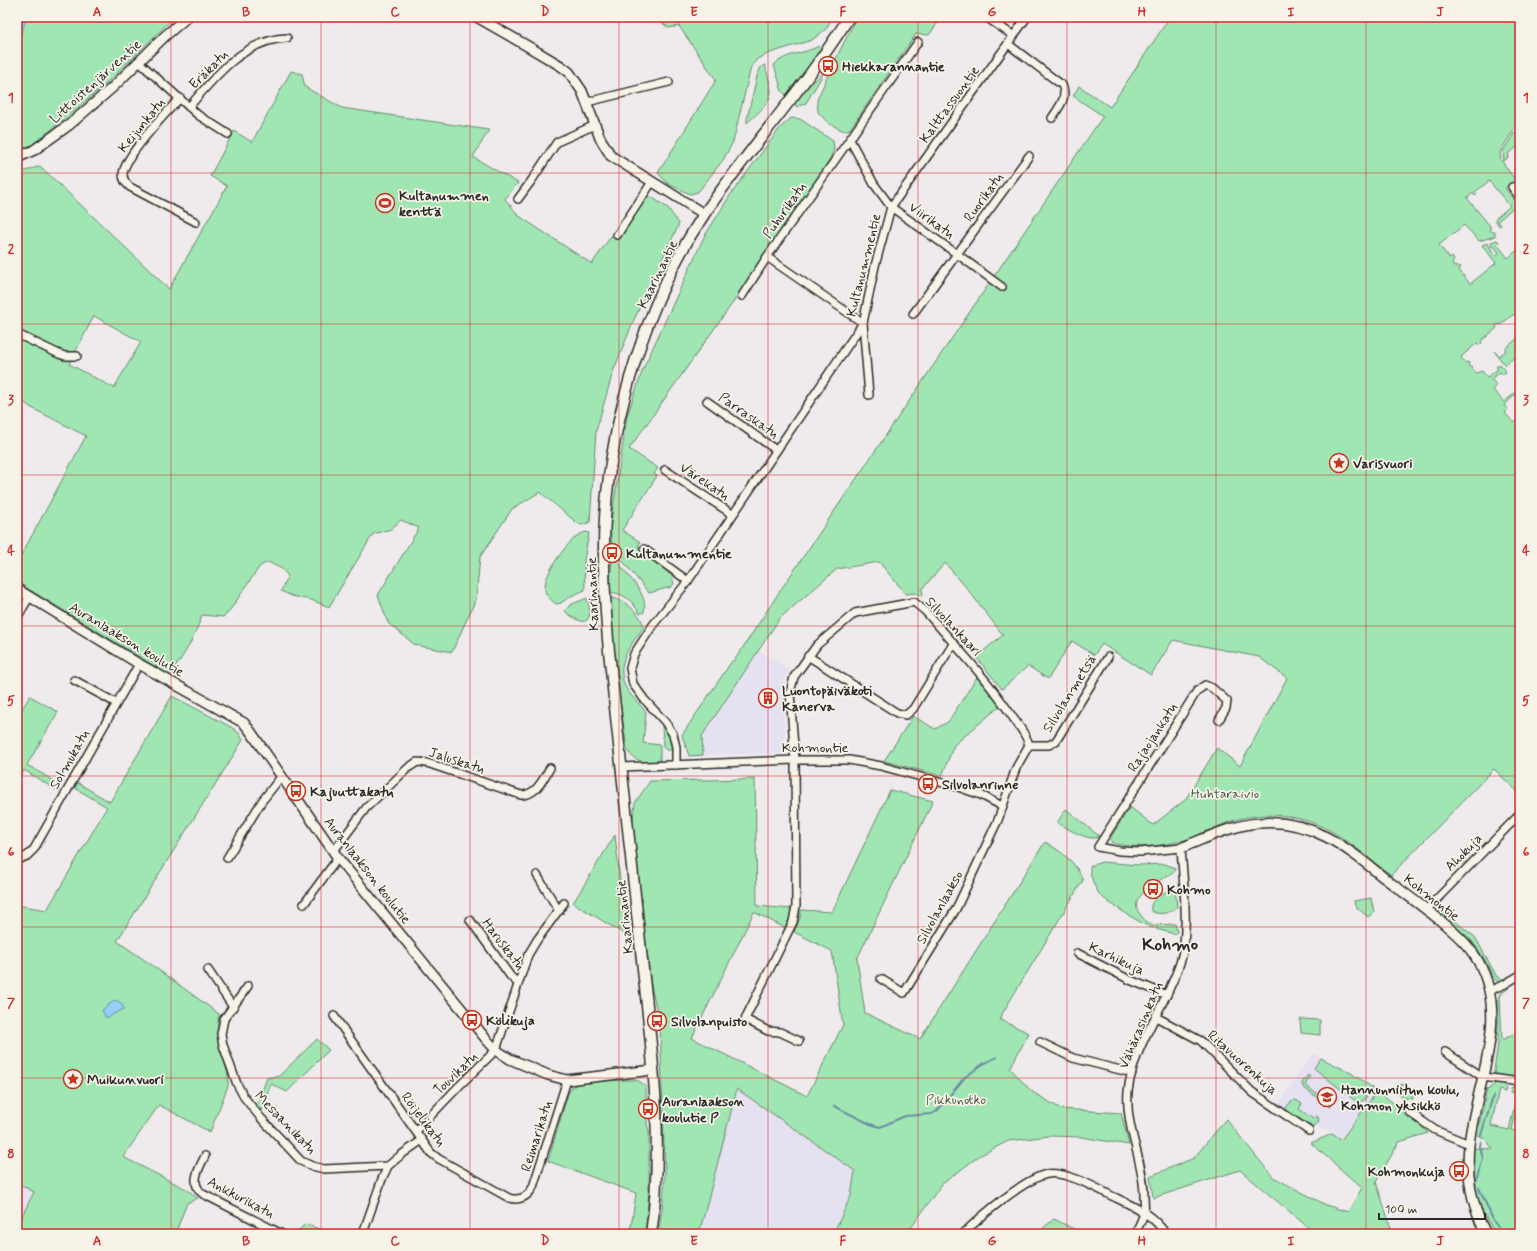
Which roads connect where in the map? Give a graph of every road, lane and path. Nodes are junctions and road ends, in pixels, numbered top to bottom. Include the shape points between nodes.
1 (186, 17) edge
2 (477, 17) edge
3 (849, 17) edge
4 (986, 17) edge
5 (1027, 17) edge
6 (1014, 36) junction
7 (287, 38) dead end
8 (918, 42) dead end
9 (1008, 44) junction
10 (139, 62) junction
11 (669, 82) dead end
12 (180, 98) junction
13 (587, 102) junction
14 (189, 107) junction
15 (1052, 118) dead end
16 (595, 125) junction
17 (228, 134) dead end
18 (850, 140) junction
19 (1029, 156) dead end
20 (17, 158) edge
21 (652, 182) junction
22 (1512, 187) dead end
23 (1520, 198) edge
24 (518, 199) dead end
25 (891, 207) junction
26 (704, 214) junction
27 (196, 222) dead end
28 (617, 235) dead end
29 (957, 254) junction
30 (767, 257) junction
31 (1002, 287) dead end
32 (742, 296) dead end
33 (913, 314) dead end
34 (863, 323) junction
35 (17, 334) edge
36 (77, 356) dead end
37 (869, 395) dead end
38 (707, 401) dead end
39 (776, 450) junction
40 (665, 470) dead end
41 (732, 514) junction
42 (644, 549) dead end
43 (688, 581) junction
44 (17, 589) edge
45 (30, 596) junction
46 (17, 618) edge
47 (953, 644) junction
48 (808, 656) junction
49 (1108, 656) dead end
50 (139, 664) junction
51 (74, 680) dead end
52 (116, 703) junction
53 (1219, 720) dead end
54 (1029, 745) junction
55 (795, 760) junction
56 (676, 765) junction
57 (622, 767) junction
58 (550, 768) dead end
59 (282, 776) junction
60 (1002, 806) junction
61 (1520, 814) edge
62 (1098, 847) joint
63 (1181, 848) junction
64 (336, 855) junction
65 (227, 858) dead end
66 (17, 860) edge
67 (537, 875) dead end
68 (564, 903) dead end
69 (304, 904) dead end
70 (1426, 910) junction
71 (559, 911) junction
72 (470, 920) dead end
73 (1078, 953) dead end
74 (208, 970) dead end
75 (1520, 975) edge
76 (881, 979) dead end
77 (518, 983) junction
78 (248, 986) dead end
79 (1489, 991) junction
80 (1167, 995) junction
81 (233, 1007) junction
82 (334, 1016) dead end
83 (1156, 1017) junction
84 (798, 1042) dead end
85 (1040, 1042) dead end
86 (496, 1050) junction
87 (1444, 1052) dead end
88 (653, 1070) junction
89 (1132, 1074) junction
90 (1483, 1077) junction
91 (567, 1080) junction
92 (1520, 1082) edge
93 (1409, 1112) dead end
94 (416, 1131) junction
95 (1309, 1131) dead end
96 (422, 1140) junction
97 (1469, 1144) junction
98 (205, 1156) dead end
99 (388, 1166) junction
100 (525, 1196) joint
101 (1144, 1212) junction
102 (363, 1232) dead end
103 (282, 1234) edge
104 (651, 1234) edge
105 (963, 1234) edge
106 (1135, 1234) edge
107 (1166, 1234) edge
108 (1486, 1234) edge

1 - 10 street, Littoistenjärventie
2 - 13 street via 565,69
3 - 26 main road, Kaarinantie via 824,56
4 - 6 street
5 - 6 street, Kalttassuontie
6 - 9 street, Kalttassuontie
7 - 14 street, Eräkatu via 264,42 240,56 217,74
8 - 18 street, Puhurikatu
9 - 15 street via 1062,85 1065,91 1064,98
9 - 25 street, Kalttassuontie
10 - 12 street, Eräkatu
10 - 20 street, Littoistenjärventie via 69,125 34,150
11 - 13 street
12 - 14 street, Eräkatu
12 - 27 street, Keijunkatu via 142,141 126,165 123,176 130,187
13 - 16 street
14 - 17 street
16 - 21 street via 602,143 611,156
16 - 24 street via 557,142
18 - 25 street via 874,184
18 - 30 street, Puhurikatu
19 - 29 street, Ruorikatu
21 - 26 street
21 - 28 street
22 - 23 street
25 - 29 street, Viirikatu
25 - 34 street, Kultanummentie
26 - 57 main road, Kaarinantie via 668,279 644,337 624,399 613,450 605,515 604,588 608,648
29 - 31 street
29 - 33 street, Viirikatu
30 - 32 street, Puhurikatu
30 - 34 street
34 - 37 street
34 - 39 street, Kultanummentie
35 - 36 street via 59,354
38 - 39 street, Parraskatu
39 - 41 street, Kultanummentie
40 - 41 street, Värekatu
41 - 43 street, Kultanummentie
42 - 43 street
43 - 56 street, Kultanummentie via 634,654 630,673 637,691 673,734
44 - 45 street, Auranlaakson koulutie
45 - 46 street
45 - 50 street, Auranlaakson koulutie
47 - 48 street, Silvolankaari via 919,605 907,602 855,613 817,645
47 - 48 street via 913,709 906,715 897,714
47 - 54 street, Silvolankaari via 998,696
48 - 55 street, Silvolankaari via 794,677 790,693
49 - 54 street, Silvolanmetsä via 1056,741 1049,745
50 - 52 street, Solmukatu
50 - 59 street, Auranlaakson koulutie via 244,723
51 - 52 street
52 - 66 street, Solmukatu via 34,849 27,856
53 - 62 street, Rajaojankatu via 1227,701 1205,685 1197,692
54 - 60 street via 1016,768
55 - 56 street, Kohmontie
55 - 60 street, Kohmontie via 842,759 873,764 961,788
55 - 84 street via 794,918 745,1019 768,1031 780,1032
56 - 57 street, Kohmontie
57 - 88 main road, Kaarinantie
58 - 64 street, Jaluskatu via 536,789 529,794 521,795 427,763 417,762 366,808
59 - 64 street, Auranlaakson koulutie
59 - 65 street via 262,801
60 - 76 street, Silvolanlaakso via 998,820 956,909 904,993
61 - 70 street, Ahokuja
62 - 63 street, Kohmontie via 1140,852
63 - 70 street, Kohmontie via 1232,829 1260,822 1303,827 1334,840
63 - 80 street, Vähärasinkatu via 1184,948
64 - 69 street
64 - 86 street, Auranlaakson koulutie
67 - 71 street
68 - 71 street
70 - 79 street, Kohmontie via 1469,948 1479,962
71 - 77 street via 532,947
72 - 77 street, Haruskatu
73 - 80 street, Karhikuja via 1130,980
74 - 81 street
75 - 79 street
77 - 86 street
78 - 81 street, Mesaanikatu
79 - 90 street, Kohmontie via 1492,1021
80 - 83 street, Vähärasinkatu
81 - 99 street, Mesaanikatu via 224,1019 221,1034 224,1051 237,1084 248,1103 297,1157 312,1166 324,1169
82 - 94 street, Röijelikatu
83 - 89 street, Vähärasinkatu
83 - 95 street, Ritavuorenkuja via 1201,1041 1252,1092
85 - 89 street via 1073,1058
86 - 91 street, Auranlaakson koulutie via 510,1059
86 - 94 street, Touvikatu
87 - 90 street
88 - 91 street, Auranlaakson koulutie
88 - 104 main road, Kaarinantie via 657,1159
89 - 101 street, Vähärasinkatu via 1128,1090 1128,1114 1142,1177
90 - 92 street
90 - 97 street, Kohmontie
91 - 100 street, Reimarikatu via 534,1183 531,1191
93 - 97 street via 1435,1130
94 - 96 street, Röijelikatu
96 - 99 street
96 - 100 street, Röijelikatu via 435,1156 501,1195 513,1199
97 - 108 street, Kohmontie via 1468,1166 1472,1192
98 - 103 street, Ankkurikatu via 196,1181 199,1191
99 - 102 street
101 - 105 street via 1084,1182 1047,1173 1027,1182
101 - 106 street, Vähärasinkatu
101 - 107 street via 1154,1218

